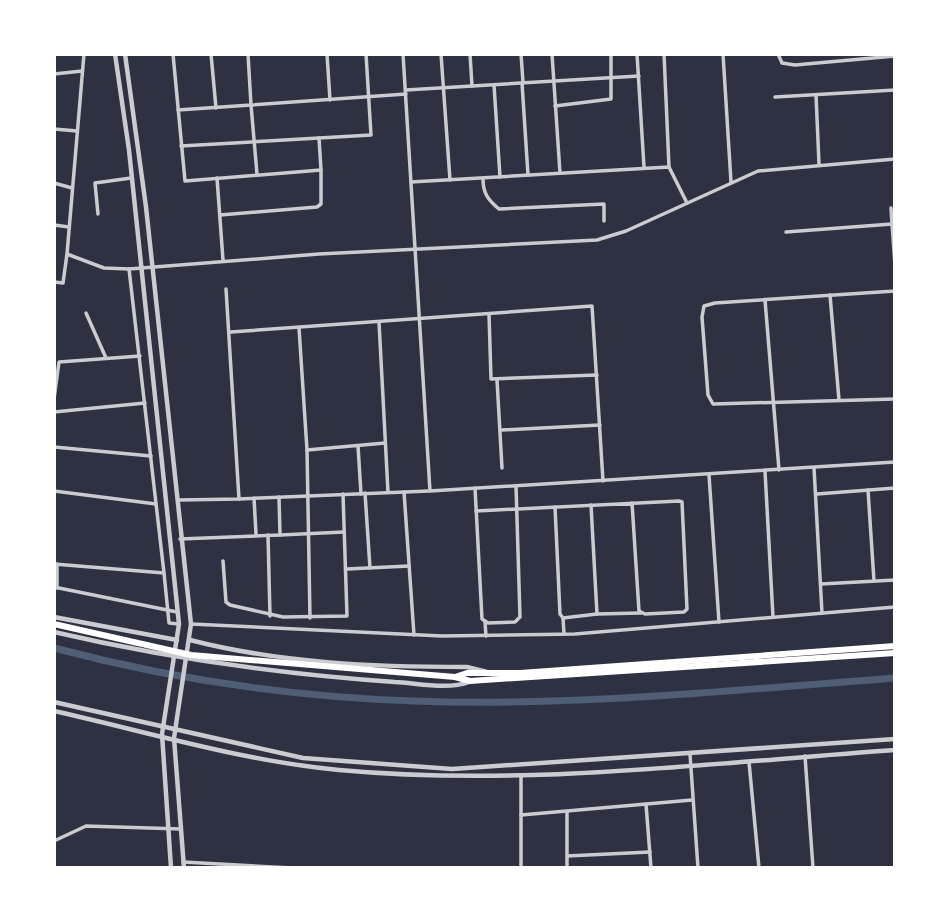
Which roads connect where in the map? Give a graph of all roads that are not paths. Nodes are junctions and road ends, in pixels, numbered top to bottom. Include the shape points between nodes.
1 (84, 54) edge
2 (115, 54) edge
3 (125, 54) edge
4 (173, 54) edge
5 (211, 54) edge
6 (248, 54) edge
7 (327, 54) edge
8 (366, 54) edge
9 (403, 54) edge
10 (441, 54) edge
11 (470, 54) edge
12 (521, 54) edge
13 (552, 54) edge
14 (611, 54) edge
15 (637, 54) edge
16 (664, 54) edge
17 (723, 54) edge
18 (778, 54) edge
19 (895, 56) edge
20 (82, 71) junction
21 (54, 74) edge
22 (639, 76) junction
23 (612, 77) junction
24 (554, 80) junction
25 (522, 83) junction
26 (494, 85) junction
27 (472, 86) junction
28 (443, 88) junction
29 (895, 90) edge
30 (406, 92) junction
31 (816, 95) junction
32 (369, 97) junction
33 (775, 97) dead end
34 (330, 100) junction
35 (251, 105) junction
36 (555, 106) junction
37 (216, 108) junction
38 (178, 110) junction
39 (54, 129) edge
40 (77, 131) junction
41 (319, 138) junction
42 (254, 141) junction
43 (181, 146) junction
44 (895, 159) edge
45 (819, 164) junction
46 (669, 167) junction
47 (644, 168) junction
48 (321, 170) junction
49 (559, 173) junction
50 (257, 174) junction
51 (528, 175) junction
52 (499, 177) junction
53 (131, 178) junction
54 (217, 178) junction
55 (483, 178) junction
56 (450, 180) junction
57 (731, 182) junction
58 (54, 183) edge
59 (411, 183) junction
60 (72, 188) junction
61 (687, 203) junction
62 (891, 208) dead end
63 (98, 214) dead end
64 (220, 215) junction
65 (604, 221) dead end
66 (892, 224) junction
67 (54, 225) edge
68 (69, 226) junction
69 (786, 232) dead end
70 (413, 248) junction
71 (66, 254) junction
72 (223, 260) junction
73 (895, 265) edge
74 (152, 266) junction
75 (141, 267) junction
76 (129, 269) junction
77 (54, 282) edge
78 (226, 289) dead end
79 (895, 291) edge
80 (830, 295) junction
81 (765, 300) junction
82 (86, 313) dead end
83 (489, 314) junction
84 (419, 319) junction
85 (379, 322) junction
86 (299, 328) junction
87 (231, 332) junction
88 (139, 356) junction
89 (106, 358) junction
90 (597, 375) junction
91 (497, 379) junction
92 (54, 399) edge
93 (895, 399) edge
94 (839, 400) junction
95 (773, 401) junction
96 (145, 404) junction
97 (54, 412) edge
98 (600, 425) junction
99 (502, 430) junction
100 (385, 443) junction
101 (358, 446) junction
102 (54, 447) edge
103 (306, 450) junction
104 (151, 456) junction
105 (895, 463) edge
106 (502, 468) dead end
107 (814, 468) junction
108 (779, 470) junction
109 (765, 471) junction
110 (709, 475) junction
111 (603, 481) junction
112 (516, 486) junction
113 (475, 488) junction
114 (895, 488) edge
115 (868, 490) junction
116 (54, 491) edge
117 (430, 491) junction
118 (388, 492) junction
119 (404, 492) junction
120 (343, 494) junction
121 (363, 494) junction
122 (816, 494) junction
123 (305, 496) junction
124 (279, 497) junction
125 (254, 498) junction
126 (239, 499) junction
127 (176, 500) junction
128 (632, 503) junction
129 (156, 504) junction
130 (591, 505) junction
131 (555, 507) junction
132 (516, 509) junction
133 (476, 511) junction
134 (345, 533) junction
135 (256, 534) junction
136 (306, 534) junction
137 (268, 535) junction
138 (280, 535) junction
139 (180, 539) junction
140 (223, 561) dead end
141 (55, 564) edge
142 (409, 566) junction
143 (370, 568) junction
144 (347, 569) junction
145 (164, 573) junction
146 (895, 580) edge
147 (874, 582) junction
148 (821, 584) junction
149 (55, 588) edge
150 (895, 607) edge
151 (167, 610) junction
152 (177, 612) junction
153 (641, 613) junction
154 (822, 613) junction
155 (597, 614) junction
156 (270, 616) junction
157 (54, 617) edge
158 (773, 617) junction
159 (310, 618) junction
160 (564, 618) junction
161 (485, 622) junction
162 (719, 622) junction
163 (54, 624) edge
164 (179, 624) junction
165 (191, 624) junction
166 (54, 632) edge
167 (564, 634) junction
168 (414, 635) junction
169 (486, 636) junction
170 (177, 640) junction
171 (190, 640) junction
172 (895, 646) edge
173 (895, 653) edge
174 (176, 657) junction
175 (187, 659) junction
176 (487, 672) junction
177 (453, 677) junction
178 (470, 681) junction
179 (54, 702) edge
180 (54, 711) edge
181 (164, 726) junction
182 (176, 729) junction
183 (162, 734) junction
184 (174, 738) junction
185 (895, 739) edge
186 (895, 750) edge
187 (690, 754) junction
188 (805, 756) junction
189 (749, 760) junction
190 (690, 764) junction
191 (521, 776) junction
192 (692, 800) junction
193 (646, 804) junction
194 (567, 812) junction
195 (521, 815) junction
196 (168, 829) junction
197 (181, 829) junction
198 (54, 841) edge
199 (650, 852) junction
200 (567, 856) junction
201 (183, 865) edge
202 (266, 867) edge
203 (172, 868) edge
204 (292, 868) edge
205 (521, 868) edge
206 (568, 868) edge
207 (651, 868) edge
208 (698, 868) edge
209 (759, 868) edge
210 (813, 868) edge

1 - 20 street
2 - 53 street
3 - 74 street
4 - 38 street
5 - 37 street
6 - 35 street
7 - 34 street
8 - 32 street
9 - 30 street
10 - 28 street
11 - 27 street
12 - 25 street
13 - 24 street
14 - 23 street
15 - 22 street
16 - 46 street
17 - 57 street
18 - 19 street via 782,63 795,65
20 - 21 street
20 - 40 street
22 - 23 street
22 - 47 street
23 - 24 street
23 - 36 street via 609,101
24 - 25 street
24 - 36 street
25 - 26 street
25 - 51 street
26 - 27 street
26 - 52 street
27 - 28 street
28 - 30 street
28 - 56 street
29 - 31 street
30 - 32 street
30 - 59 street
31 - 33 street
31 - 45 street
32 - 34 street
32 - 41 street via 371,135
34 - 35 street
35 - 37 street
35 - 42 street
36 - 49 street
37 - 38 street
38 - 43 street
39 - 40 street
40 - 60 street
41 - 42 street
41 - 48 street
42 - 43 street
42 - 50 street
43 - 54 street via 184,180
44 - 45 street
45 - 57 street via 765,170
46 - 47 street
46 - 61 street
47 - 49 street
48 - 50 street
48 - 64 street via 321,204 317,207
49 - 51 street
50 - 54 street
51 - 52 street
52 - 55 street
53 - 63 street via 95,183
53 - 75 street
54 - 64 street
55 - 56 street
55 - 65 street via 489,202 499,209 604,204
56 - 59 street
57 - 61 street
58 - 60 street
59 - 70 street
60 - 68 street
61 - 70 street via 597,240
62 - 66 street
64 - 72 street
66 - 69 street
66 - 73 street
67 - 68 street
68 - 71 street
70 - 72 street
70 - 84 street
71 - 76 street via 104,268
71 - 77 street via 63,283
72 - 74 street
74 - 75 street
74 - 127 street
75 - 76 street
75 - 152 street
76 - 88 street
78 - 87 street
79 - 80 street
80 - 81 street
80 - 94 street
81 - 95 street
81 - 95 street via 704,306 708,396 716,405
82 - 89 street
83 - 84 street
83 - 90 street via 592,306
83 - 91 street via 491,379
84 - 85 street
84 - 117 street
85 - 86 street
85 - 100 street
86 - 87 street
86 - 103 street
87 - 126 street
88 - 89 street
88 - 96 street
89 - 92 street via 59,362
90 - 91 street
90 - 98 street
91 - 99 street
93 - 94 street
94 - 95 street
95 - 108 street
96 - 97 street
96 - 104 street
98 - 99 street
98 - 111 street
99 - 106 street
100 - 101 street
100 - 118 street
101 - 103 street
101 - 121 street
102 - 104 street
103 - 123 street
104 - 129 street
105 - 107 street
107 - 108 street
107 - 122 street
108 - 109 street
109 - 110 street
109 - 158 street
110 - 111 street
110 - 162 street
111 - 112 street
112 - 113 street
112 - 132 street
113 - 117 street
113 - 133 street
114 - 115 street
115 - 122 street
115 - 147 street
116 - 129 street
117 - 119 street
118 - 119 street
118 - 121 street
119 - 142 street
120 - 121 street
120 - 123 street
120 - 134 street
121 - 143 street
122 - 148 street
123 - 124 street
123 - 136 street
124 - 125 street
124 - 138 street
125 - 126 street
125 - 135 street
126 - 127 street
127 - 139 street
128 - 130 street
128 - 153 street
128 - 153 street via 678,501 683,505 687,609
129 - 145 street
130 - 131 street
130 - 155 street
131 - 132 street
131 - 160 street via 560,614
132 - 133 street
132 - 161 street via 520,617 515,622
133 - 161 street
134 - 136 street
134 - 144 street
135 - 137 street
135 - 139 street
136 - 138 street
136 - 159 street
137 - 138 street
137 - 156 street
139 - 165 street
140 - 156 street via 228,604
141 - 145 street
141 - 149 street
142 - 143 street
142 - 168 street
143 - 144 street
144 - 159 street via 348,614
145 - 151 street
146 - 147 street
147 - 148 street
148 - 154 street
149 - 151 street
150 - 154 street
151 - 152 street
151 - 164 street via 169,623
152 - 164 street
153 - 155 street
154 - 158 street
155 - 160 street
156 - 159 street
157 - 170 street
158 - 162 street
160 - 167 street
161 - 169 street
162 - 167 street
163 - 177 highway via 191,655
164 - 170 street
165 - 168 street
165 - 171 street
166 - 174 street
167 - 169 street
168 - 169 street
170 - 174 street
171 - 175 street
171 - 176 street via 319,660 467,667
172 - 176 highway
173 - 178 highway
174 - 175 street
174 - 181 street
175 - 178 street via 351,679 459,686
175 - 182 street
176 - 177 highway
177 - 178 highway
179 - 181 street
180 - 183 street
181 - 182 street
181 - 183 street
182 - 184 street
182 - 187 street via 303,758 453,769
183 - 184 street
183 - 196 street
184 - 191 street via 313,767 417,776
184 - 197 street
185 - 187 street
186 - 188 street
187 - 190 street
188 - 189 street
188 - 210 street
189 - 190 street
189 - 209 street
190 - 191 street
190 - 192 street
191 - 195 street
192 - 193 street
192 - 208 street
193 - 194 street
193 - 199 street
194 - 195 street
194 - 200 street
195 - 205 street
196 - 197 street
196 - 198 street via 86,826
196 - 203 street
197 - 201 street
199 - 200 street
199 - 207 street
200 - 206 street
201 - 202 street
202 - 204 street

